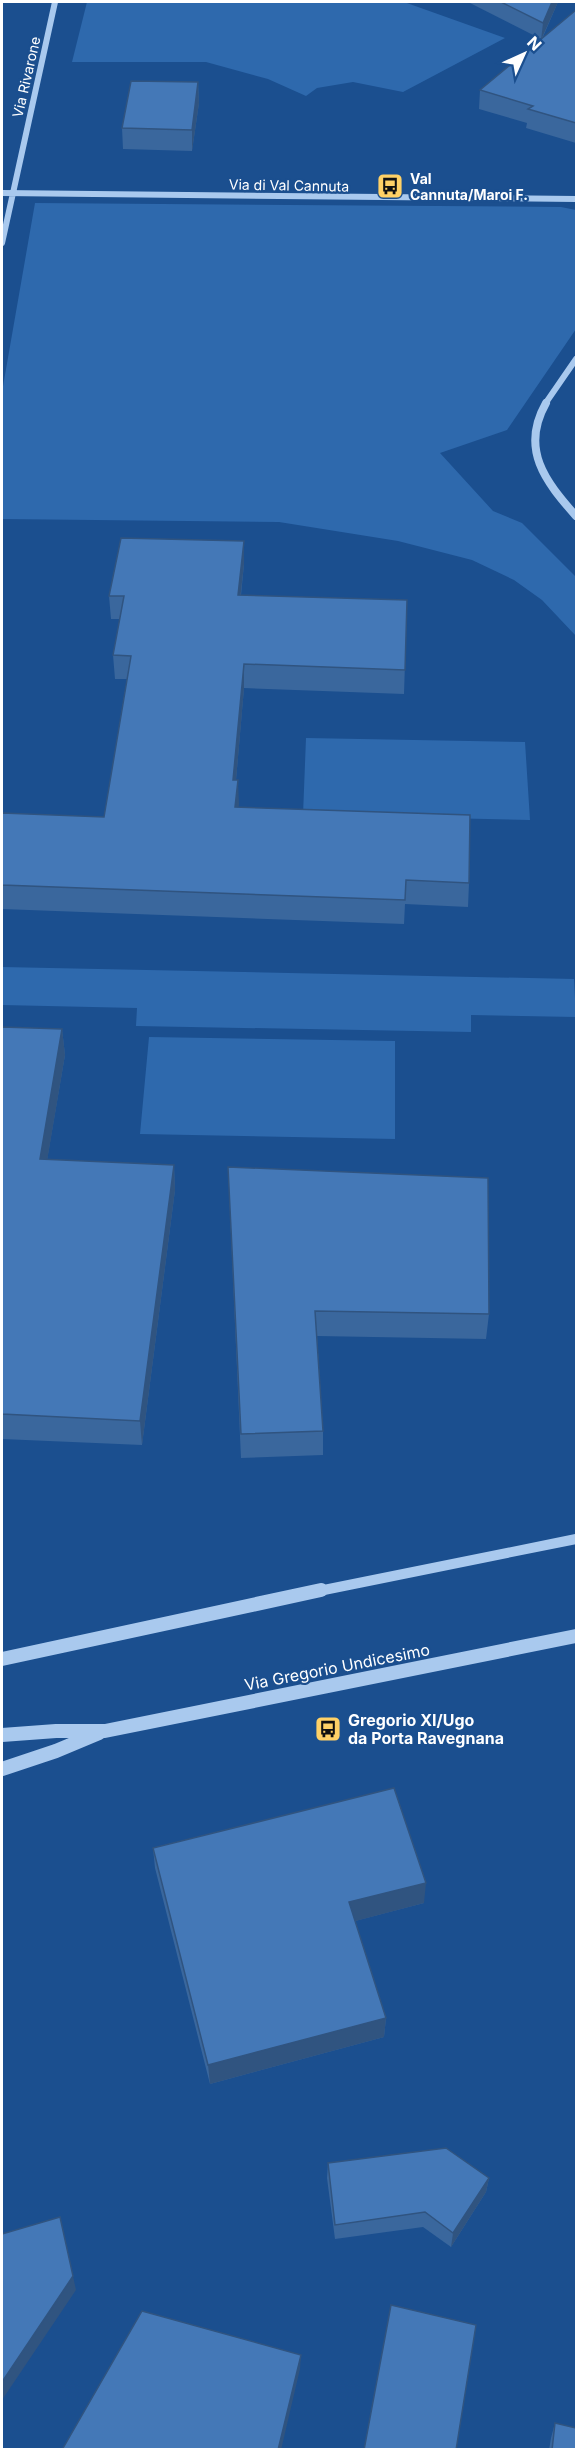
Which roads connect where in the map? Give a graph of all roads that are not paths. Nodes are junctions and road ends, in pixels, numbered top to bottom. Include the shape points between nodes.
1 (55, 2) edge
2 (2, 193) edge
3 (14, 193) junction
4 (576, 199) edge
5 (2, 243) edge
6 (576, 359) edge
7 (576, 516) edge
8 (576, 1539) edge
9 (576, 1636) edge
10 (2, 1659) edge
11 (105, 1731) junction
12 (2, 1735) edge
13 (2, 1769) edge

1 - 3 street, Via Rivarone
2 - 3 street, Via di Val Cannuta
3 - 4 street, Via di Val Cannuta
3 - 5 street, Via Rivarone
6 - 7 street via 543,410 534,434 537,458 545,477
8 - 10 street
9 - 11 street, Via Gregorio Undicesimo
11 - 12 street, Via Gregorio Undicesimo
11 - 13 street, Via Gregorio Undicesimo

